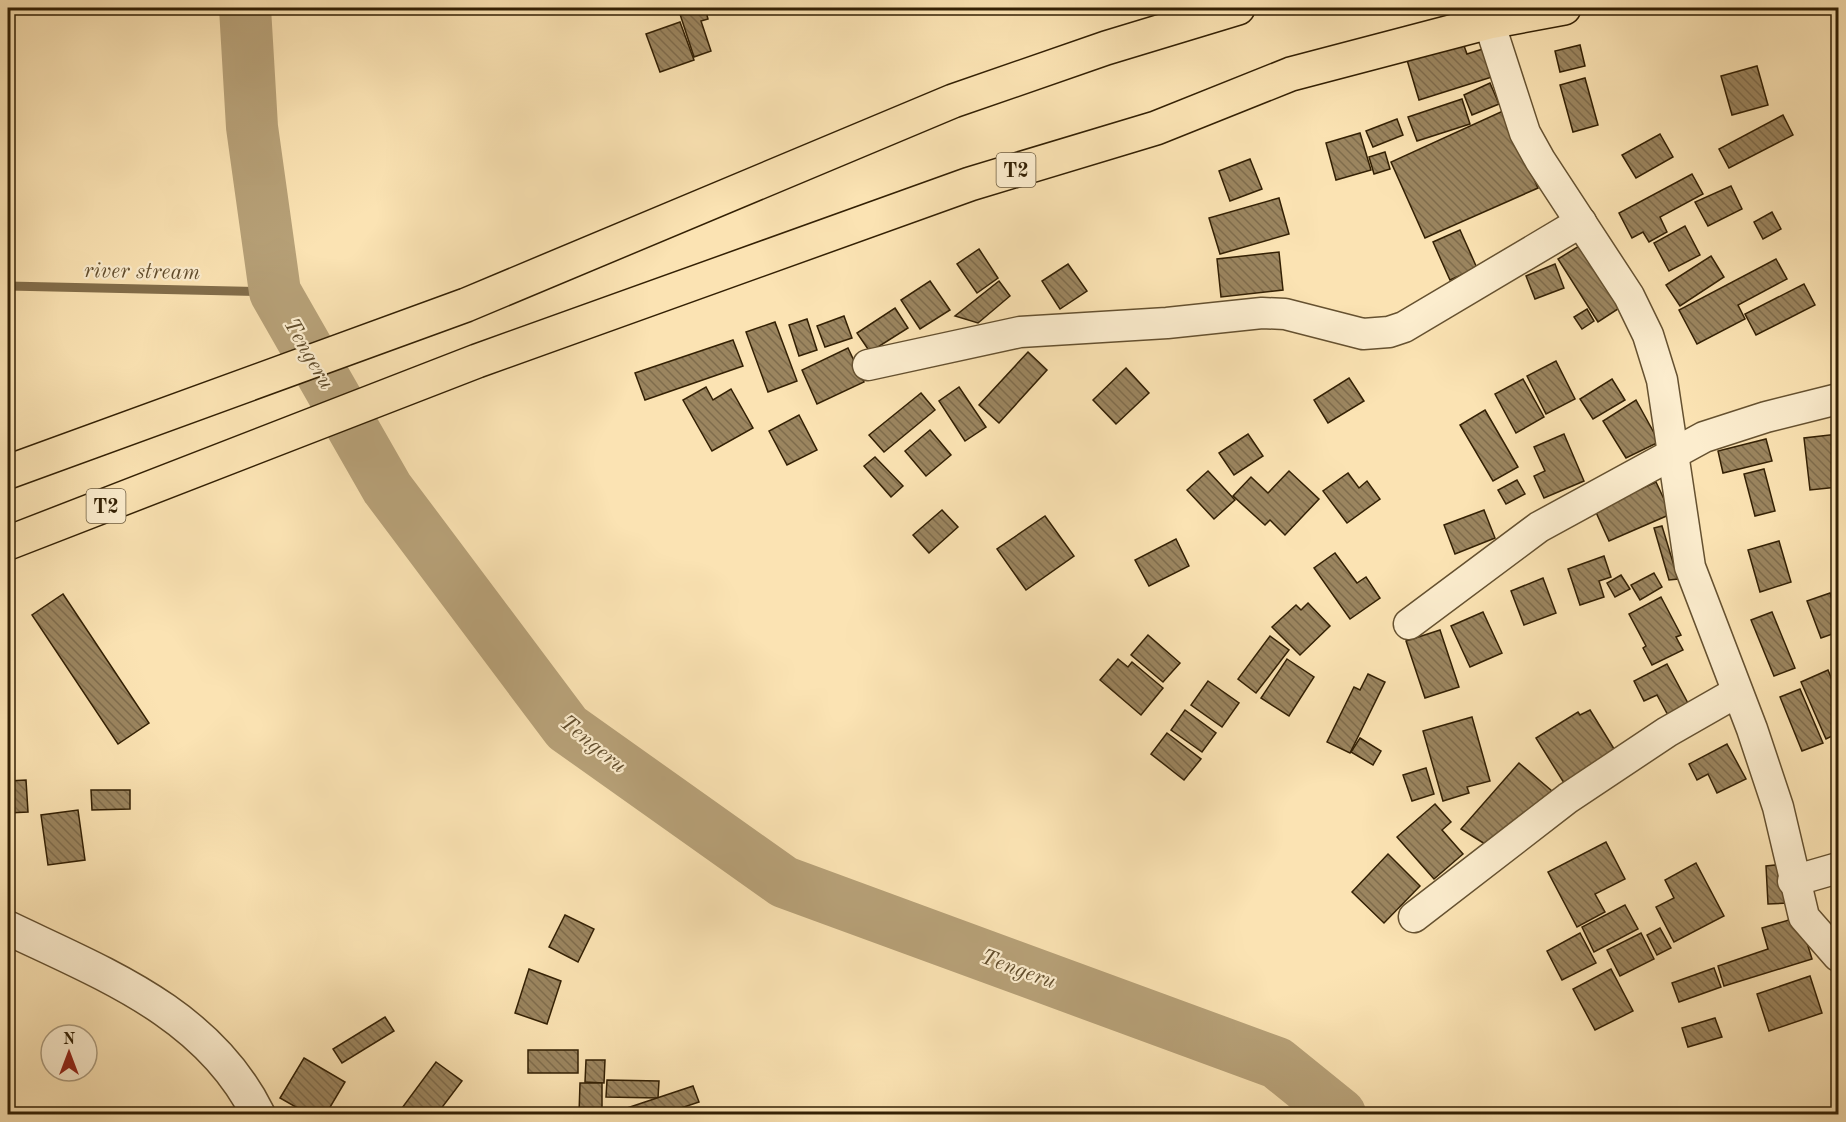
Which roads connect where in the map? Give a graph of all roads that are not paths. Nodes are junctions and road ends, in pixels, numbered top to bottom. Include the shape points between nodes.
1 (1238, 8) edge
2 (1564, 8) edge
3 (1489, 22) junction
4 (1581, 222) junction
5 (868, 365) dead end
6 (1839, 399) edge
7 (1672, 455) junction
8 (8, 472) edge
9 (8, 543) edge
10 (1409, 624) dead end
11 (1737, 692) junction
12 (1839, 868) edge
13 (1793, 881) junction
14 (1414, 917) dead end
15 (8, 928) edge
16 (1839, 956) edge
17 (258, 1114) edge

1 - 8 highway via 953,101 466,305
2 - 3 highway, T2
3 - 4 street via 1525,133
3 - 9 highway, T2 via 1291,74 1156,128 970,184 477,361
4 - 5 street via 1404,327 1389,332 1363,334 1285,314 1262,313 1020,332
4 - 7 street via 1629,296 1648,335 1662,380
6 - 7 street via 1704,436
7 - 10 street via 1539,527
7 - 11 street via 1689,567
11 - 13 street via 1778,807
11 - 14 street via 1667,732 1568,798
12 - 13 street
13 - 16 street via 1804,917
15 - 17 street via 135,989 200,1035 234,1075

